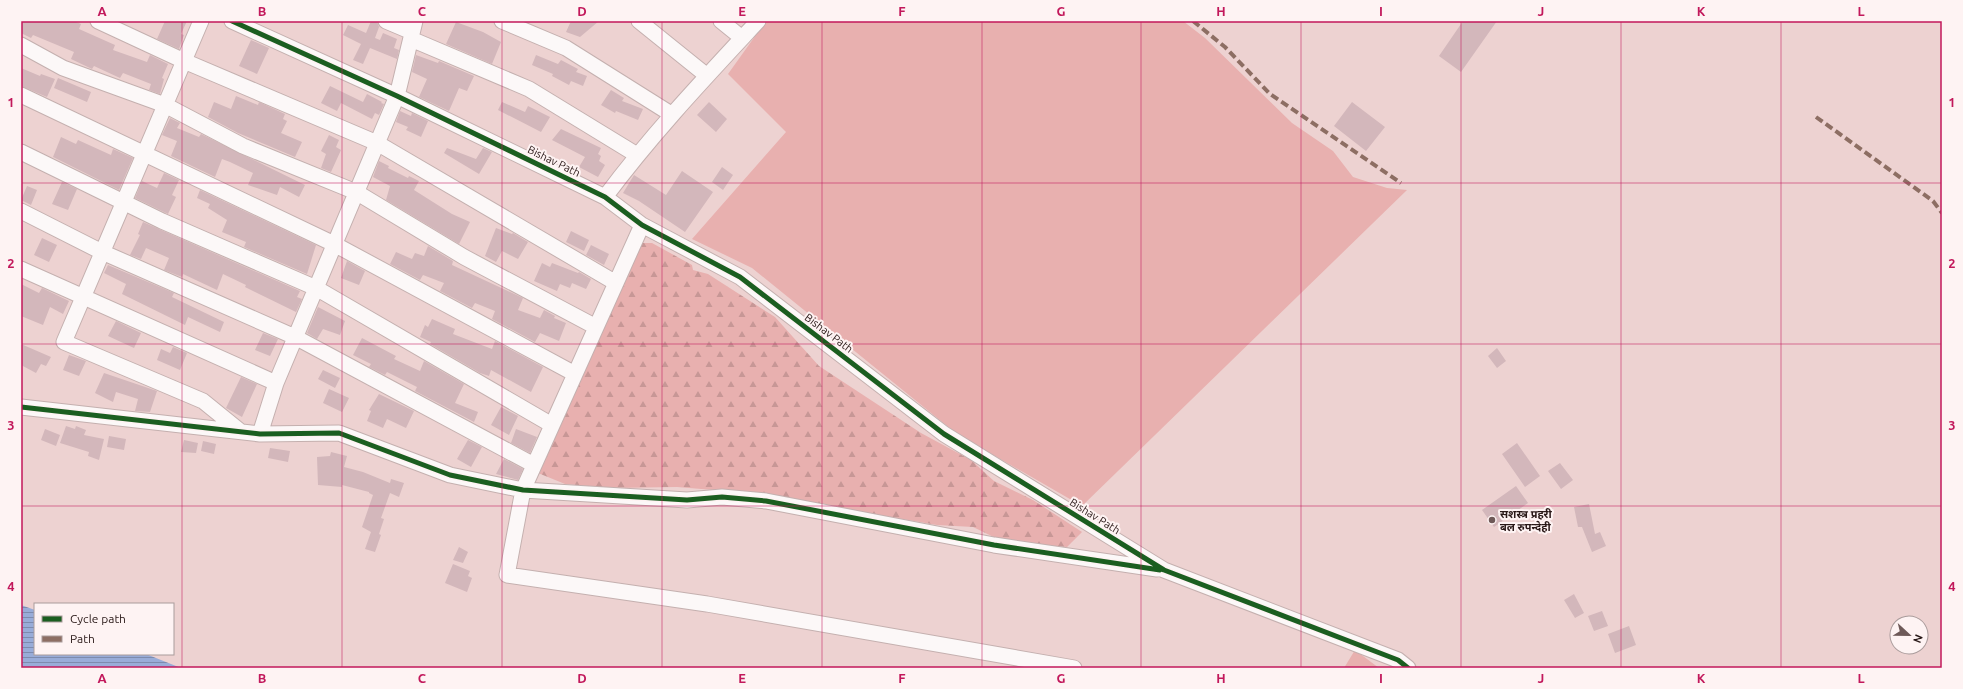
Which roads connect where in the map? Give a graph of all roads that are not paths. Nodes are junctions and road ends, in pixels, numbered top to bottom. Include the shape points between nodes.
1 (98, 21) edge
2 (201, 21) edge
3 (232, 21) edge
4 (386, 21) edge
5 (502, 21) edge
6 (640, 21) edge
7 (721, 21) edge
8 (758, 21) edge
9 (413, 31) edge
10 (742, 38) junction
11 (21, 45) edge
12 (184, 61) junction
13 (706, 75) junction
14 (21, 95) edge
15 (397, 96) junction
16 (165, 105) junction
17 (671, 114) junction
18 (377, 143) junction
19 (21, 152) edge
20 (144, 154) junction
21 (636, 155) junction
22 (356, 192) junction
23 (606, 197) junction
24 (124, 202) junction
25 (21, 211) edge
26 (642, 225) junction
27 (334, 244) junction
28 (102, 252) junction
29 (21, 269) edge
30 (616, 283) junction
31 (316, 288) junction
32 (84, 296) junction
33 (596, 327) junction
34 (295, 337) junction
35 (575, 374) junction
36 (276, 383) junction
37 (21, 407) edge
38 (552, 425) junction
39 (240, 431) junction
40 (260, 434) junction
41 (534, 465) junction
42 (522, 490) junction
43 (1164, 570) junction
44 (1074, 668) edge
45 (1408, 668) edge

1 - 12 street
2 - 12 street
3 - 15 street, Bishav Path
4 - 9 street
5 - 17 street via 566,48
6 - 13 street
7 - 10 street
8 - 10 street
9 - 15 street
9 - 21 street via 529,89
10 - 13 street
11 - 16 street via 63,68
12 - 16 street
12 - 18 street
13 - 17 street
14 - 20 street
15 - 18 street
15 - 23 street, Bishav Path
16 - 20 street
16 - 22 street via 244,146
17 - 21 street
18 - 22 street
18 - 30 street
19 - 24 street
20 - 24 street
20 - 27 street
21 - 23 street
22 - 27 street
22 - 33 street via 464,257
23 - 26 street, Bishav Path
24 - 28 street
24 - 31 street
25 - 28 street
26 - 30 street
26 - 43 street, Bishav Path via 740,277 944,434
27 - 31 street
27 - 35 street
28 - 32 street
28 - 34 street
29 - 32 street
30 - 33 street
31 - 34 street
31 - 38 street
32 - 36 street
32 - 39 street via 64,342 203,401
33 - 35 street
34 - 36 street
34 - 41 street
35 - 38 street
36 - 40 street
37 - 39 street
38 - 41 street
39 - 40 street
40 - 42 street via 339,433 450,475
41 - 42 street
42 - 43 street via 687,500 722,497 766,501 994,545
42 - 44 street via 507,575 707,604
43 - 45 street, Bishav Path via 1398,660

